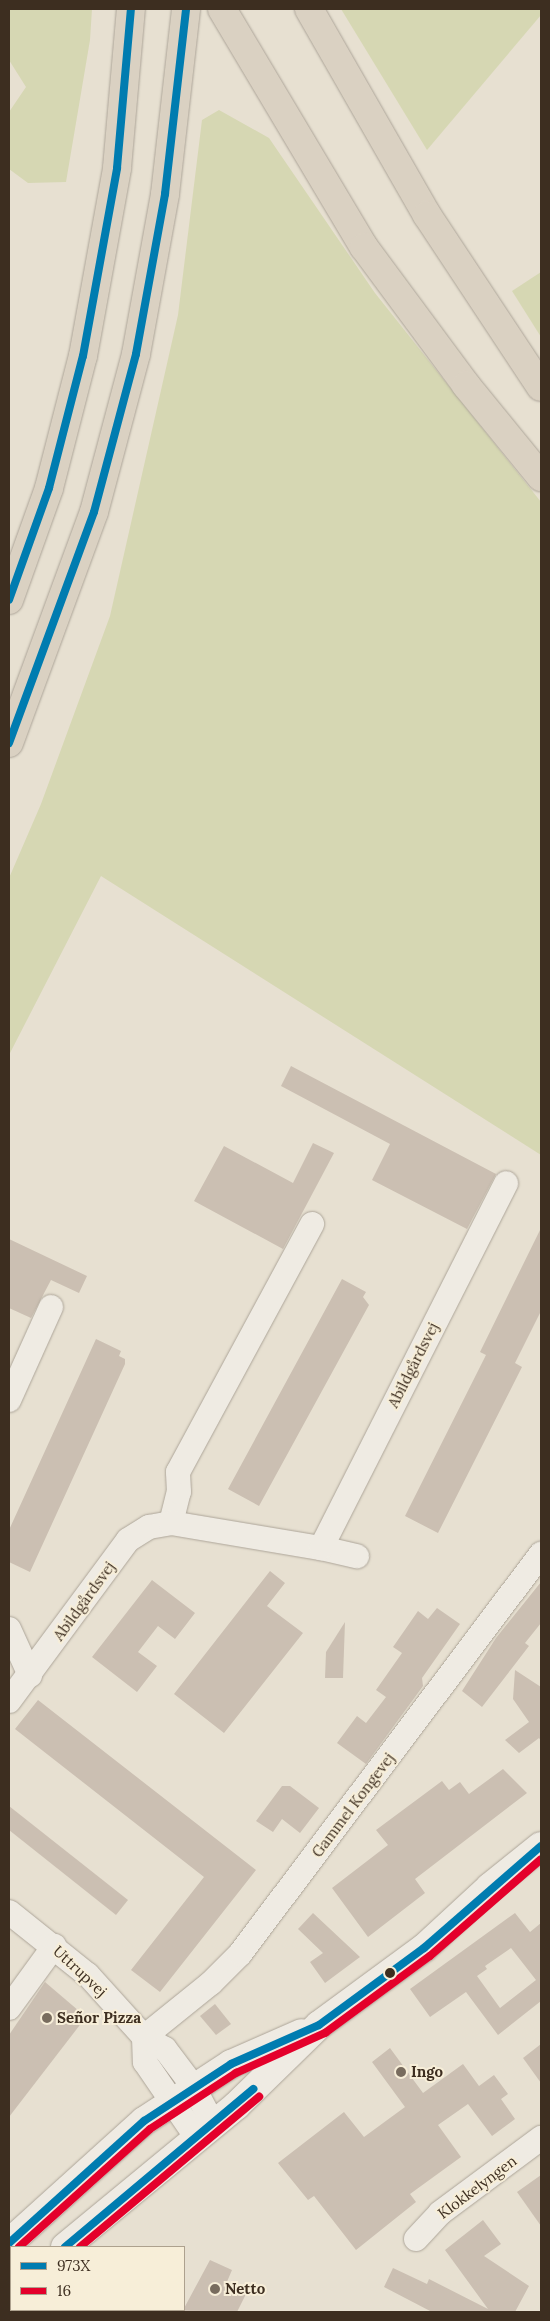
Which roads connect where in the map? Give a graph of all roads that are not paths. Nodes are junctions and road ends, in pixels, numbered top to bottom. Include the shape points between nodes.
1 (132, 9) edge
2 (186, 9) edge
3 (222, 9) edge
4 (309, 9) edge
5 (541, 388) edge
6 (541, 477) edge
7 (9, 600) edge
8 (9, 743) edge
9 (506, 1183) dead end
10 (312, 1224) dead end
11 (51, 1307) dead end
12 (9, 1400) edge
13 (171, 1523) junction
14 (321, 1548) junction
15 (541, 1554) edge
16 (357, 1556) dead end
17 (9, 1629) edge
18 (30, 1674) junction
19 (9, 1701) edge
20 (541, 1846) edge
21 (9, 1912) edge
22 (54, 1946) junction
23 (9, 2008) edge
24 (319, 2025) junction
25 (144, 2037) junction
26 (194, 2086) junction
27 (172, 2102) junction
28 (205, 2131) junction
29 (541, 2138) edge
30 (416, 2238) dead end
31 (9, 2243) edge
32 (66, 2246) edge

1 - 7 highway via 117,168 83,356 49,488
2 - 8 highway via 165,194 136,354 94,512
3 - 6 highway via 364,247 466,385
4 - 5 highway via 427,215
9 - 14 street, Abildgårdsvej
10 - 13 street via 178,1472 179,1492
11 - 12 street
13 - 14 street, Abildgårdsvej
13 - 18 street, Abildgårdsvej via 149,1527 128,1540
14 - 16 street, Abildgårdsvej
15 - 25 street, Gammel Kongevej via 240,1954 211,1983
17 - 18 street
18 - 19 street, Abildgårdsvej
20 - 24 main road via 490,1887 424,1948
21 - 22 street, Uttrupvej
22 - 23 street
22 - 25 street, Uttrupvej via 88,1975
24 - 26 main road via 231,2064
24 - 28 main road
25 - 26 street, Uttrupvej via 165,2050
25 - 27 street via 145,2062
26 - 27 main road
26 - 28 street, Uttrupvej
27 - 28 street
27 - 31 main road via 134,2129
28 - 32 main road
29 - 30 street, Klokkelyngen via 440,2213

